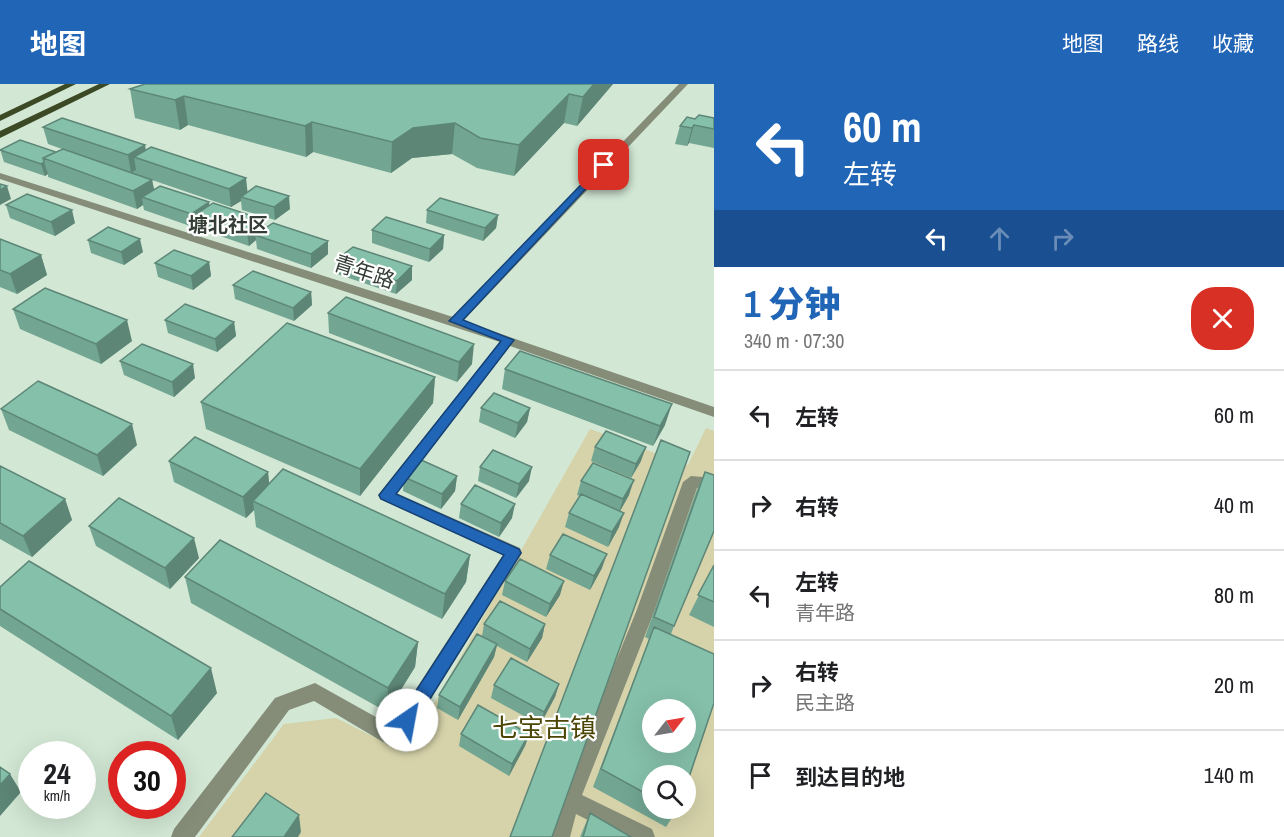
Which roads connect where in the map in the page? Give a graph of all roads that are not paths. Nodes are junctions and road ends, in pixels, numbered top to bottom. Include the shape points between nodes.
1 (72, 84) edge
2 (106, 84) edge
3 (684, 84) edge
4 (0, 118) edge
5 (0, 135) edge
6 (0, 176) edge
7 (455, 321) junction
8 (508, 340) junction
9 (714, 412) edge
10 (714, 484) edge
11 (570, 801) junction
12 (182, 837) edge
13 (559, 837) edge
14 (644, 837) edge

1 - 4 main road
2 - 5 main road
3 - 7 street
6 - 7 street, 青年路
7 - 8 street, 青年路
8 - 9 street, 青年路
8 - 12 street via 386,495 514,553 395,738 315,692 282,704
10 - 11 street via 691,482 645,612
11 - 13 street
11 - 14 street

